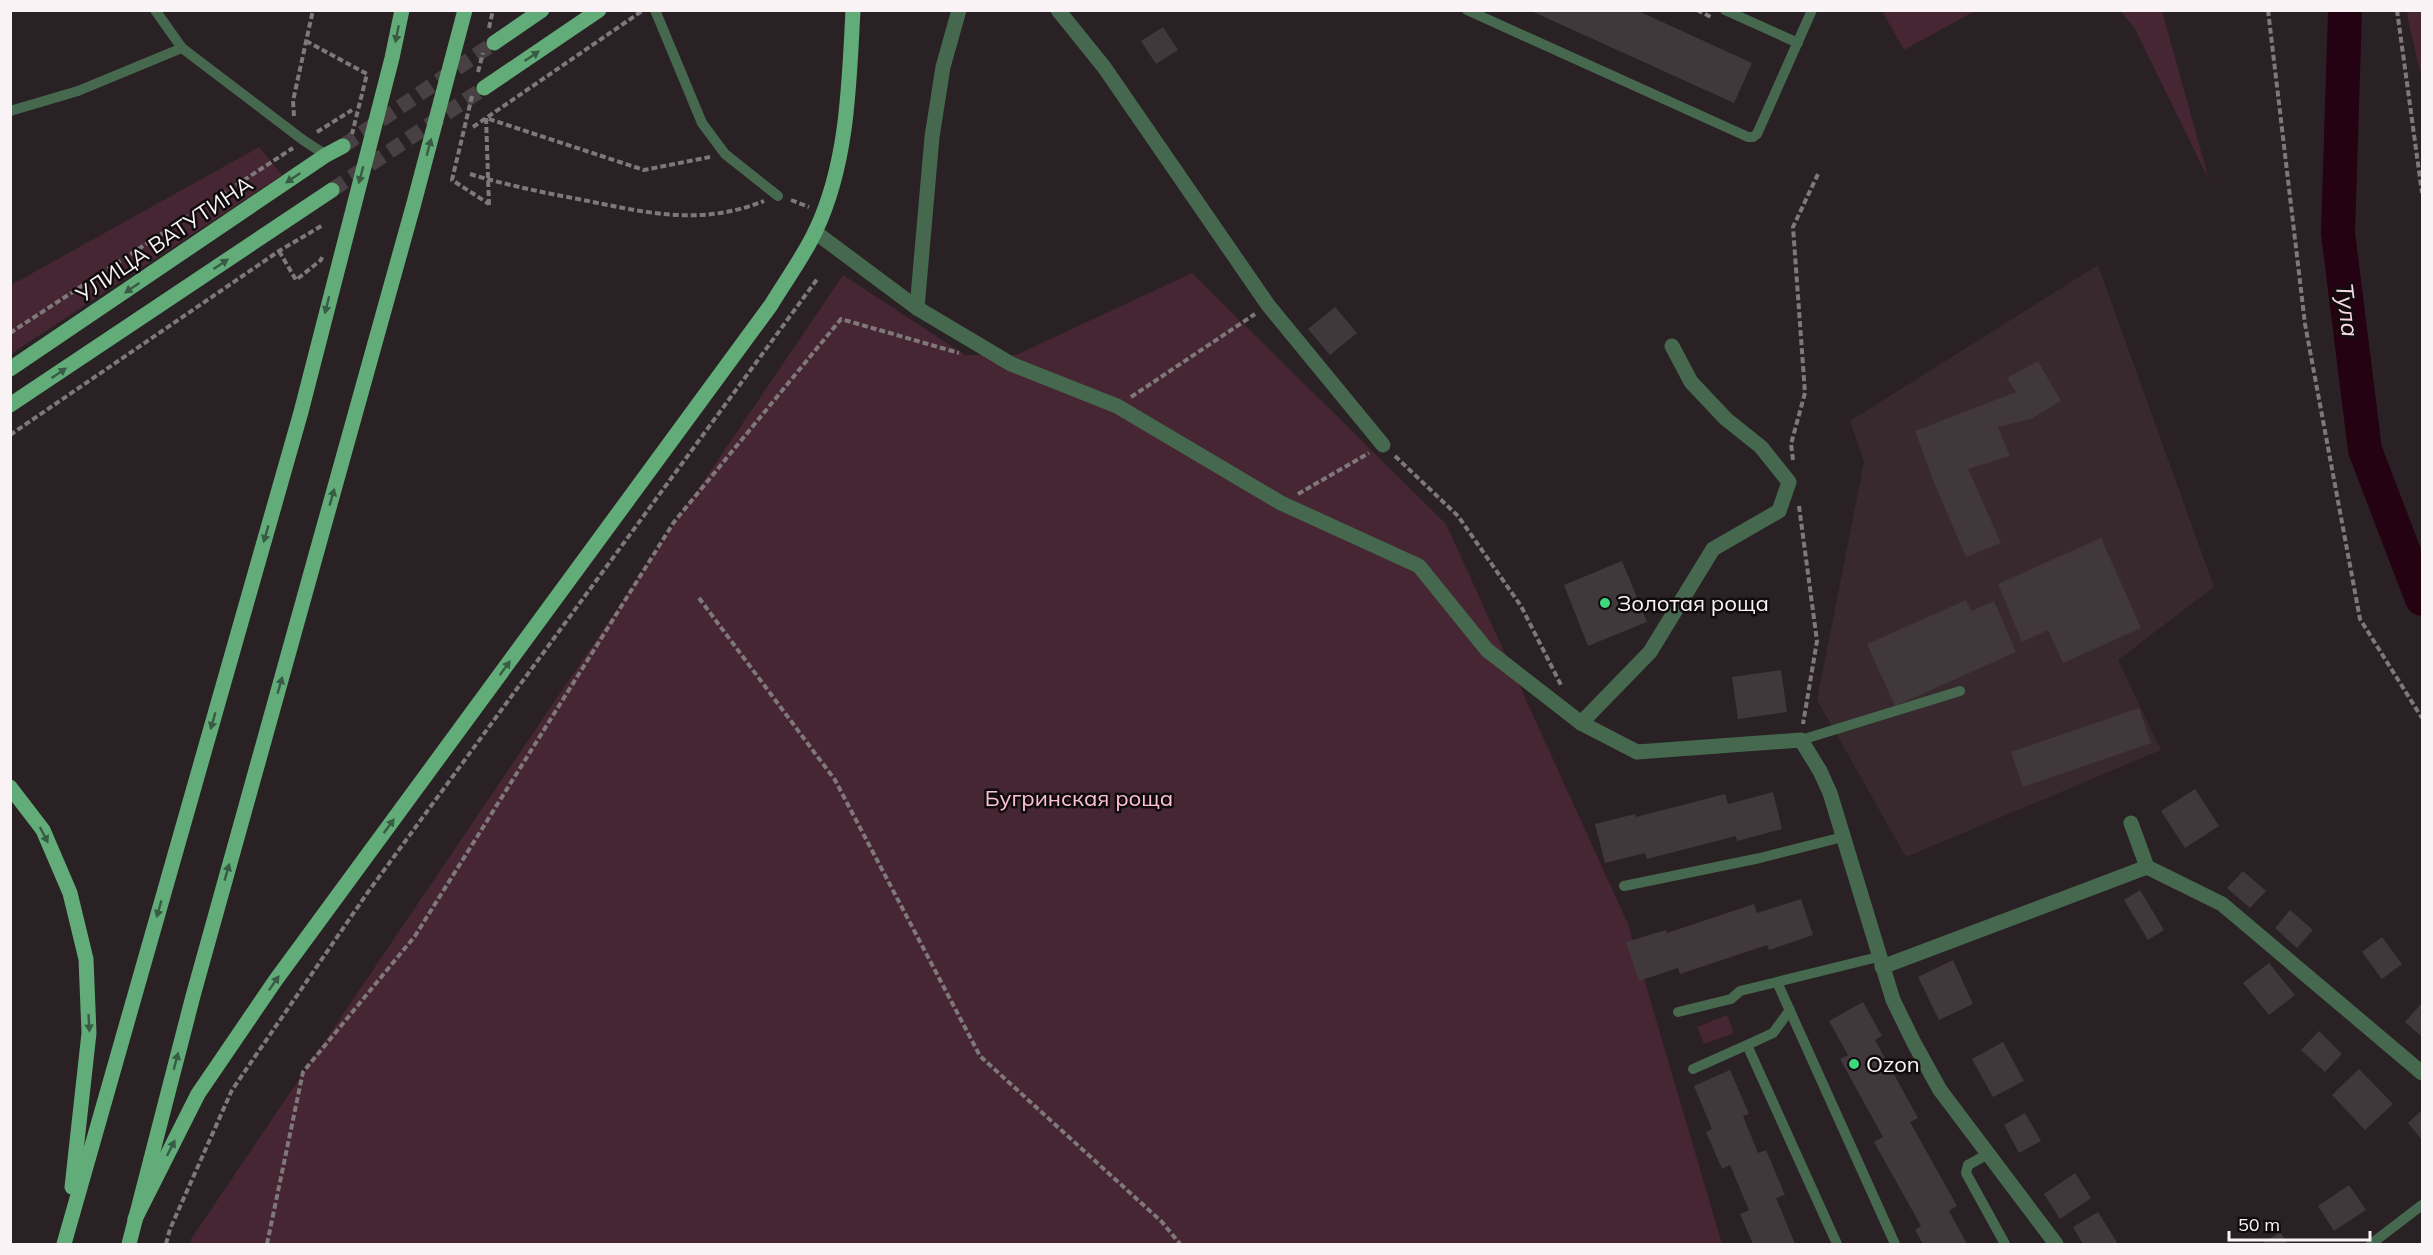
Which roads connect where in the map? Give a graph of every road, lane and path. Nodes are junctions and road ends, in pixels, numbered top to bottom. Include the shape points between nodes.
1 (155, 10) edge
2 (313, 10) edge
3 (402, 10) edge
4 (465, 10) edge
5 (542, 10) edge
6 (599, 10) edge
7 (642, 10) edge
8 (655, 10) edge
9 (853, 10) edge
10 (959, 10) edge
11 (1058, 10) edge
12 (1467, 10) edge
13 (1725, 10) edge
14 (1812, 10) edge
15 (2268, 10) edge
16 (2397, 10) edge
17 (306, 41) junction
18 (494, 43) tunnel mouth
19 (1798, 43) junction
20 (182, 48) junction
21 (484, 88) tunnel mouth
22 (352, 110) dead end
23 (10, 111) edge
24 (486, 118) junction
25 (473, 127) dead end
26 (303, 140) junction
27 (346, 145) joint
28 (725, 154) junction
29 (326, 155) junction
30 (470, 174) dead end
31 (1818, 174) dead end
32 (452, 180) dead end
33 (489, 180) junction
34 (332, 190) tunnel mouth
35 (2422, 193) edge
36 (778, 196) junction
37 (824, 212) junction
38 (323, 225) dead end
39 (815, 232) junction
40 (324, 249) dead end
41 (279, 251) junction
42 (818, 278) dead end
43 (1268, 305) junction
44 (917, 308) junction
45 (10, 333) edge
46 (1672, 346) dead end
47 (985, 349) junction
48 (10, 369) edge
49 (10, 405) edge
50 (1117, 406) junction
51 (10, 435) edge
52 (1383, 445) junction
53 (1794, 467) dead end
54 (1798, 502) dead end
55 (1281, 503) junction
56 (699, 598) dead end
57 (1564, 691) dead end
58 (1960, 691) dead end
59 (2422, 718) edge
60 (1581, 723) junction
61 (1801, 740) junction
62 (10, 787) edge
63 (2131, 823) dead end
64 (1843, 837) junction
65 (2147, 867) junction
66 (1624, 886) dead end
67 (1880, 962) junction
68 (1777, 982) junction
69 (1790, 1010) junction
70 (1678, 1012) dead end
71 (1747, 1045) junction
72 (1693, 1070) dead end
73 (2422, 1073) edge
74 (1988, 1154) junction
75 (2422, 1205) edge
76 (135, 1219) junction
77 (68, 1229) junction
78 (64, 1245) edge
79 (129, 1245) edge
80 (166, 1245) edge
81 (267, 1245) edge
82 (1180, 1245) edge
83 (1837, 1245) edge
84 (1895, 1245) edge
85 (2006, 1245) edge
86 (2056, 1245) edge
87 (2371, 1245) edge

1 - 20 lane
2 - 17 path
3 -> 77 main road via 301,412
76 -> 4 main road via 196,984
5 - 18 main road
21 -> 6 main road
7 - 24 path
8 - 28 lane via 702,123
9 - 37 main road via 838,170
10 - 44 street via 943,67 932,137
11 - 43 street via 1104,67
12 - 19 lane via 1748,137 1757,134
13 - 19 lane
14 - 19 lane
15 - 59 path via 2305,324 2360,619
16 - 35 path
17 - 26 path via 293,102 294,120
17 - 27 path via 367,74
20 - 23 lane via 78,91
20 - 26 lane
22 - 26 path
24 - 25 path
24 - 28 path via 644,170
24 - 33 path
26 - 29 lane
26 - 45 path
27 - 29 main road, УЛИЦА ВАТУТИНА
28 - 36 lane
29 -> 48 main road, УЛИЦА ВАТУТИНА
30 - 33 path
31 - 53 path via 1793,227 1805,393 1791,444
32 - 33 path via 489,205
33 - 36 path via 621,210 684,217 743,210
49 -> 34 main road
36 - 37 path
37 - 39 main road
38 - 41 path
39 - 44 street
76 -> 39 main road via 198,1094 262,1000 771,305
40 - 41 path via 321,260 296,280
41 - 51 path
42 - 80 path via 368,892 232,1090
43 - 50 path
43 - 52 street
44 - 47 street
46 - 60 street via 1691,382 1726,419 1761,447 1789,482 1779,511 1713,549 1650,652
47 - 50 street via 1011,364
47 - 81 path via 965,355 841,319 674,522 415,936 303,1072
50 - 55 street
52 - 55 path
52 - 57 path via 1458,516 1521,606
54 - 61 path via 1817,641
55 - 60 street via 1419,566 1486,650
56 - 82 path via 836,780 980,1056 1162,1222
58 - 61 lane
60 - 61 street via 1637,752
61 - 64 street via 1830,793
62 -> 77 main road via 43,830 70,893 86,959 89,1033
63 - 65 street
64 - 66 lane
64 - 67 street
65 - 67 street
65 - 73 street via 2222,904
67 - 68 lane
67 - 74 street via 1893,1000 1940,1090
68 - 69 lane
68 - 70 lane
69 - 71 lane via 1773,1033
69 - 84 lane
71 - 72 lane
71 - 83 lane
74 - 85 lane via 1968,1165 1966,1173
74 - 86 street
75 - 87 lane
76 - 79 main road
77 - 78 main road

